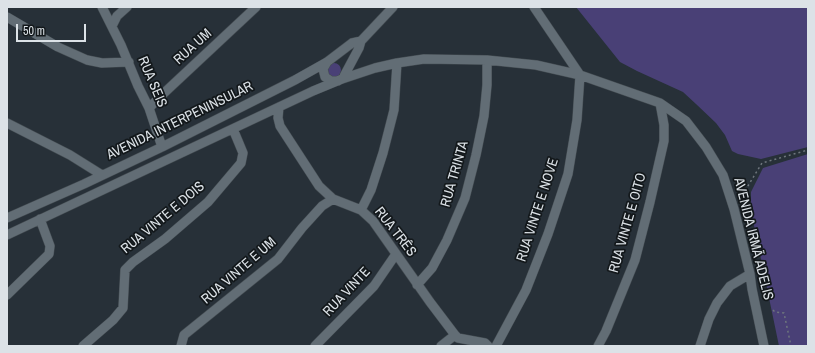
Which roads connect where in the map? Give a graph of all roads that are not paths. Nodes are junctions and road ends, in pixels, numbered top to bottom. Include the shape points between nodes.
1 (102, 7) edge
2 (127, 7) edge
3 (256, 7) edge
4 (393, 7) edge
5 (534, 7) edge
6 (7, 17) edge
7 (112, 26) junction
8 (361, 40) junction
9 (487, 60) junction
10 (328, 61) junction
11 (128, 62) junction
12 (397, 63) junction
13 (580, 75) junction
14 (342, 79) junction
15 (660, 103) junction
16 (279, 107) junction
17 (149, 108) junction
18 (7, 123) edge
19 (233, 129) junction
20 (162, 147) junction
21 (102, 175) junction
22 (333, 199) junction
23 (361, 210) junction
24 (7, 218) edge
25 (40, 219) junction
26 (7, 235) edge
27 (396, 254) junction
28 (750, 274) junction
29 (418, 284) junction
30 (7, 295) edge
31 (455, 335) junction
32 (83, 346) edge
33 (181, 346) edge
34 (315, 346) edge
35 (441, 346) edge
36 (488, 346) edge
37 (496, 346) edge
38 (598, 346) edge
39 (700, 346) edge
40 (764, 346) edge

1 - 7 street, RUA SEIS
2 - 7 street via 117,16
3 - 17 street, RUA UM
4 - 8 street, AVENIDA INTERPENINSULAR
5 - 13 street
6 - 11 street via 58,47 87,60 102,63
7 - 11 street, RUA SEIS
8 - 10 street, AVENIDA INTERPENINSULAR via 352,43
8 - 14 street, AVENIDA INTERPENINSULAR
9 - 12 street, AVENIDA IRMÃ ADELIS via 424,59
9 - 13 street, AVENIDA IRMÃ ADELIS via 536,65
9 - 29 street, RUA TRINTA via 484,116 465,198 432,268
10 - 14 street via 337,59 343,63 346,70
10 - 14 street via 323,69 325,77 331,81
10 - 20 street, AVENIDA INTERPENINSULAR
11 - 17 street, RUA SEIS
12 - 14 street, AVENIDA IRMÃ ADELIS
12 - 23 street via 394,110 371,190
13 - 15 street, AVENIDA IRMÃ ADELIS
13 - 37 street, RUA VINTE E NOVE via 577,120 568,174 526,290
14 - 16 street, AVENIDA INTERPENINSULAR
15 - 28 street, AVENIDA IRMÃ ADELIS via 686,121 723,175
15 - 38 street, RUA VINTE E OITO via 664,141 650,202 635,260
16 - 19 street, AVENIDA INTERPENINSULAR
16 - 22 street, RUA TRÊS via 280,126 319,186
17 - 20 street, RUA SEIS
18 - 21 street via 70,155
19 - 25 street, AVENIDA INTERPENINSULAR
19 - 32 street, RUA VINTE E DOIS via 243,153 241,163 194,214 125,270 123,308 114,320
20 - 21 street, AVENIDA INTERPENINSULAR
21 - 24 street, AVENIDA INTERPENINSULAR
22 - 23 street, RUA TRÊS
22 - 33 street, RUA VINTE E UM via 322,206 278,259 184,335
23 - 27 street, RUA TRÊS via 373,221
25 - 26 street, AVENIDA INTERPENINSULAR
25 - 30 street via 50,246 49,254
27 - 29 street, RUA TRÊS
27 - 34 street, RUA VINTE via 374,286
28 - 39 street via 730,286 717,303
28 - 40 street, AVENIDA IRMÃ ADELIS
29 - 31 street, RUA TRÊS
31 - 35 street
31 - 36 street

